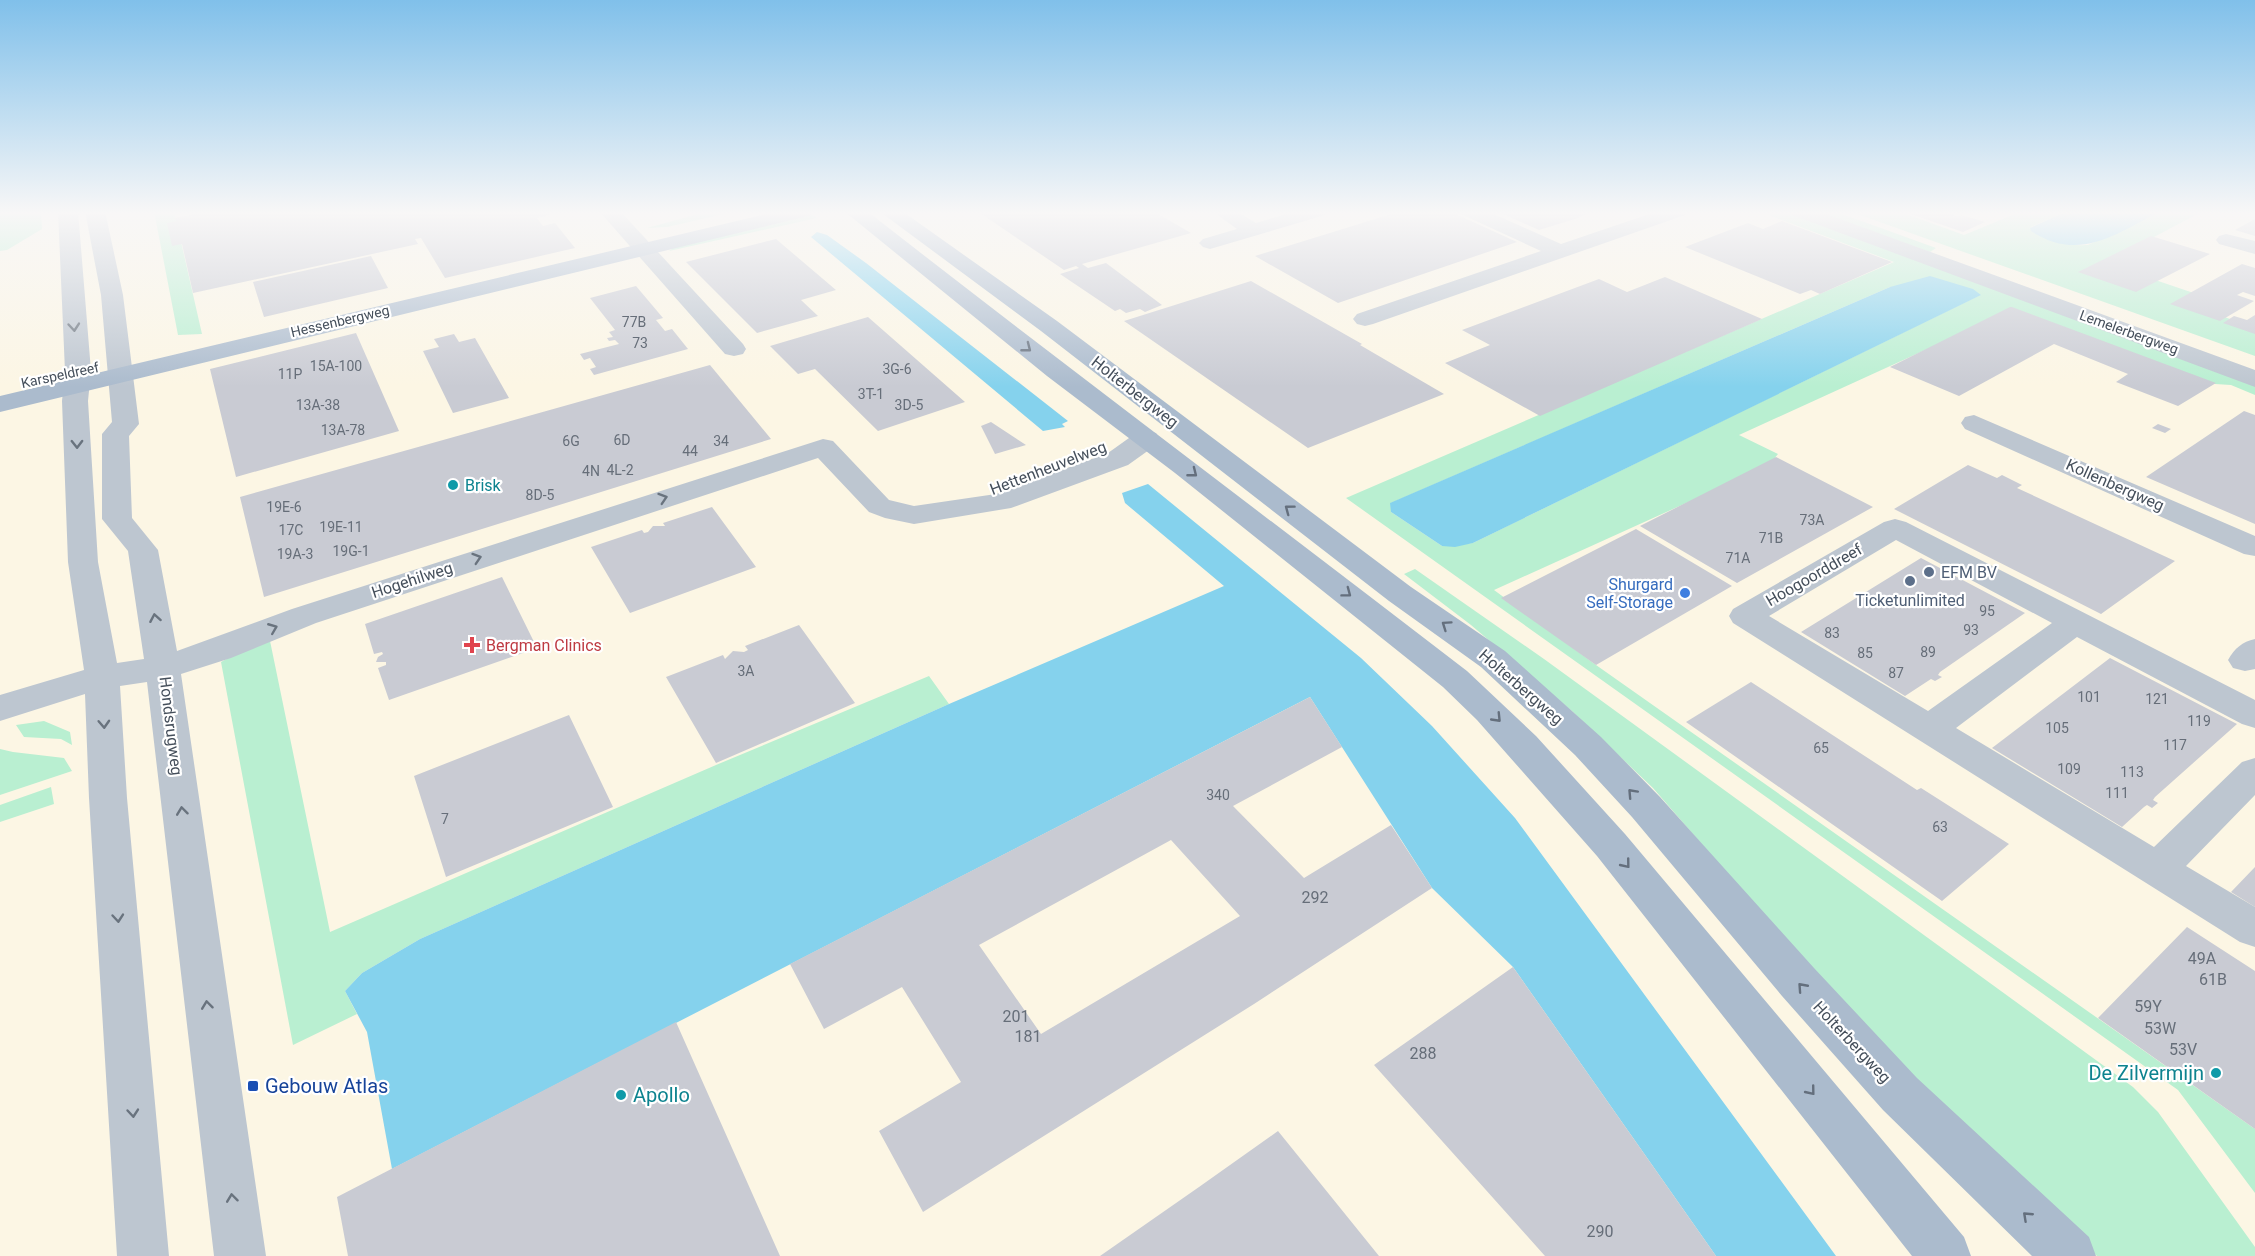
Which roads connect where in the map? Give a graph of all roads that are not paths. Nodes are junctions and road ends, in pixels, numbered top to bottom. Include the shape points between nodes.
1 (71, 270) edge
2 (107, 270) edge
3 (530, 270) edge
4 (661, 270) edge
5 (929, 270) edge
6 (971, 270) edge
7 (1509, 270) edge
8 (1958, 270) edge
9 (1365, 319) dead end
10 (734, 349) dead end
11 (121, 368) junction
12 (77, 378) junction
13 (2255, 379) edge
14 (0, 388) edge
15 (0, 404) edge
16 (1974, 423) dead end
17 (1181, 428) junction
18 (1146, 439) junction
19 (823, 447) joint
20 (2255, 547) edge
21 (2075, 622) junction
22 (163, 668) junction
23 (102, 677) junction
24 (0, 708) edge
25 (2255, 715) edge
26 (1928, 730) junction
27 (2255, 772) edge
28 (2157, 870) junction
29 (2255, 929) edge
30 (143, 1256) edge
31 (240, 1256) edge
32 (1945, 1256) edge
33 (2070, 1256) edge

1 -> 12 street
2 - 11 street, Hondsrugweg
3 - 11 main road, Hessenbergweg
4 - 10 street
5 -> 18 main road, Holterbergweg
6 - 17 main road, Holterbergweg
7 - 9 street
8 - 13 street, Lemelerbergweg
11 - 12 main road, Hessenbergweg
22 -> 11 street, Hondsrugweg via 143,550 117,519 115,434 126,424
12 - 14 main road, Karspeldreef
12 - 15 main road, Karspeldreef
12 -> 23 street via 83,562
16 - 20 street, Kollenbergweg
17 - 18 street, Hettenheuvelweg
33 -> 17 main road, Holterbergweg via 1900,1094 1588,746 1494,659 1400,594
18 - 19 street, Hettenheuvelweg via 1118,459 1001,502 914,515 879,506
18 -> 32 main road, Holterbergweg via 1377,616 1490,711 1603,836
22 -> 19 street, Hogehilweg via 326,608
21 - 25 street, Hoogoorddreef
21 - 26 street
21 - 26 street, Hoogoorddreef via 1894,528 1745,616
22 - 23 street, Hogehilweg
31 -> 22 street, Hondsrugweg
23 - 24 street, Hogehilweg
23 -> 30 street
26 - 28 street, Hoogoorddreef
27 - 28 street
28 - 29 street, Hoogoorddreef

